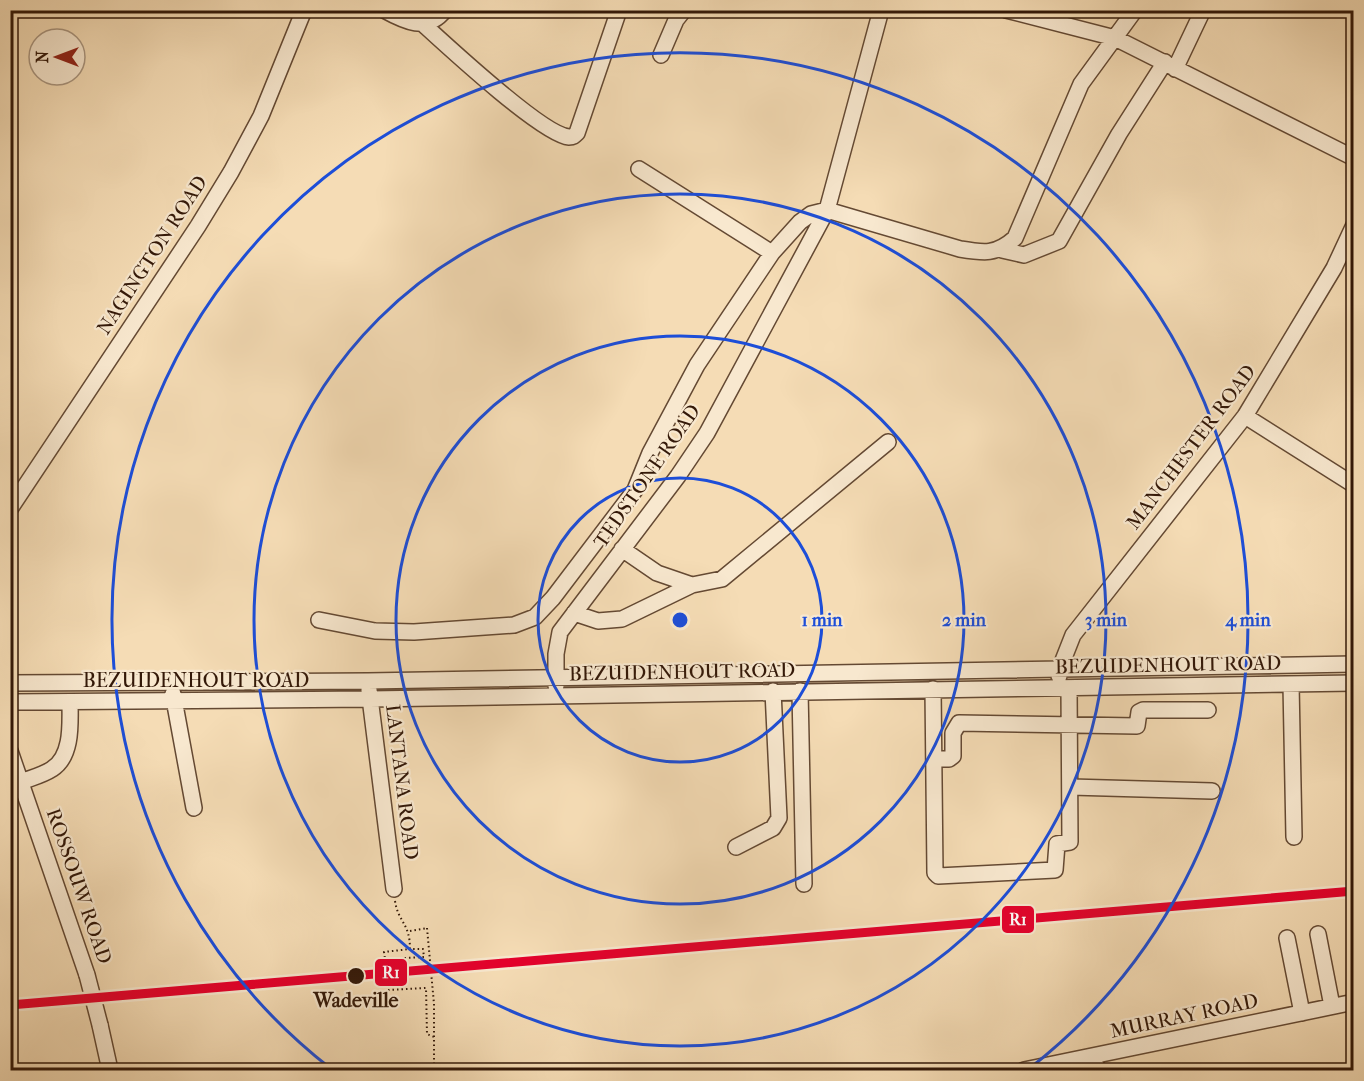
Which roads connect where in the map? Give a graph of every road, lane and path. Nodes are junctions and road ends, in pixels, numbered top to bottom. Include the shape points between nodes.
1 (304, 10) edge
2 (384, 10) edge
3 (445, 10) edge
4 (619, 10) edge
5 (684, 10) edge
6 (881, 10) edge
7 (1006, 10) edge
8 (1135, 10) edge
9 (1203, 10) edge
10 (423, 24) junction
11 (1115, 38) junction
12 (661, 55) dead end
13 (1165, 63) junction
14 (1353, 158) edge
15 (639, 170) dead end
16 (827, 210) junction
17 (1353, 225) edge
18 (1002, 250) junction
19 (772, 253) junction
20 (1245, 416) junction
21 (888, 442) dead end
22 (1353, 485) edge
23 (10, 509) edge
24 (622, 549) junction
25 (692, 585) junction
26 (574, 613) junction
27 (319, 620) dead end
28 (1353, 664) edge
29 (1284, 665) junction
30 (1060, 668) junction
31 (924, 671) junction
32 (768, 674) junction
33 (556, 677) junction
34 (504, 678) junction
35 (368, 681) junction
36 (10, 682) edge
37 (172, 682) junction
38 (1353, 682) edge
39 (1288, 684) junction
40 (1064, 688) junction
41 (929, 689) junction
42 (770, 691) junction
43 (800, 691) junction
44 (555, 694) junction
45 (504, 696) junction
46 (370, 699) junction
47 (173, 701) junction
48 (10, 702) edge
49 (70, 702) junction
50 (1208, 710) dead end
51 (1069, 723) junction
52 (10, 751) edge
53 (934, 759) junction
54 (21, 782) junction
55 (1071, 787) junction
56 (1212, 791) dead end
57 (194, 808) dead end
58 (1294, 837) dead end
59 (736, 847) dead end
60 (804, 884) dead end
61 (394, 889) joint
62 (410, 931) junction
63 (1318, 934) dead end
64 (1287, 938) dead end
65 (410, 949) junction
66 (403, 958) junction
67 (405, 989) junction
68 (388, 990) dead end
69 (1353, 1002) edge
70 (1332, 1006) junction
71 (1302, 1013) junction
72 (434, 1037) junction
73 (1090, 1057) junction
74 (110, 1071) edge
75 (434, 1071) edge
76 (1024, 1071) edge
77 (1099, 1071) edge

1 - 23 street, NAGINGTON ROAD via 261,116 231,172
2 - 10 street via 412,24
3 - 10 street
4 - 10 street via 573,137 540,123
5 - 12 street
6 - 16 street, TEDSTONE ROAD
7 - 11 street
8 - 11 street
9 - 13 street
11 - 13 street
11 - 18 street via 1081,84 1015,238
13 - 14 street
13 - 18 street via 1119,134 1059,241 1024,255
15 - 19 street
16 - 18 street via 960,249 981,253
16 - 19 street via 800,222
16 - 24 street, TEDSTONE ROAD via 707,433
17 - 20 street, MANCHESTER ROAD via 1334,268
19 - 27 street via 697,365 635,490 535,617 514,625 414,632 375,631
20 - 22 street
20 - 30 street, MANCHESTER ROAD via 1073,635
21 - 25 street via 722,579
24 - 25 street via 657,573
24 - 26 street, TEDSTONE ROAD
25 - 26 street via 622,619 598,621
26 - 33 street, TEDSTONE ROAD via 560,632
28 - 29 street, BEZUIDENHOUT ROAD
29 - 30 street, BEZUIDENHOUT ROAD
29 - 39 street
30 - 31 street, BEZUIDENHOUT ROAD
30 - 40 street, MANCHESTER ROAD
31 - 32 street, BEZUIDENHOUT ROAD
31 - 41 street
32 - 33 street, BEZUIDENHOUT ROAD
32 - 42 street
33 - 34 street, BEZUIDENHOUT ROAD
33 - 44 street, TEDSTONE ROAD
34 - 35 street, BEZUIDENHOUT ROAD
34 - 45 street
35 - 37 street, BEZUIDENHOUT ROAD
35 - 46 street, LANTANA ROAD
36 - 37 street, BEZUIDENHOUT ROAD
37 - 47 street
38 - 39 street, BEZUIDENHOUT ROAD
39 - 40 street, BEZUIDENHOUT ROAD
39 - 58 street
40 - 41 street, BEZUIDENHOUT ROAD
40 - 51 street, MANCHESTER ROAD
41 - 43 street, BEZUIDENHOUT ROAD
41 - 53 street
42 - 43 street, BEZUIDENHOUT ROAD
42 - 44 street, BEZUIDENHOUT ROAD
42 - 59 street via 779,818 773,828
43 - 60 street
44 - 45 street, BEZUIDENHOUT ROAD
45 - 46 street, BEZUIDENHOUT ROAD
46 - 47 street, BEZUIDENHOUT ROAD
46 - 61 street, LANTANA ROAD
47 - 49 street, BEZUIDENHOUT ROAD
47 - 57 street
48 - 49 street, BEZUIDENHOUT ROAD
49 - 54 street via 69,738 58,764
50 - 51 street via 1143,710 1139,712 1137,726
51 - 53 street via 959,723 953,733 953,756
51 - 55 street, MANCHESTER ROAD
52 - 54 street, ROSSOUW ROAD
53 - 55 street, MANCHESTER ROAD via 938,876 1055,870 1057,844 1070,842
54 - 74 street, ROSSOUW ROAD, bridge via 87,975
55 - 56 street
61 - 62 path via 396,910
62 - 65 path
62 - 72 path, bridge via 427,928
63 - 70 street
64 - 71 street
65 - 66 path via 423,949 424,957
65 - 66 path via 384,952 385,959
66 - 67 path, bridge
67 - 68 path
67 - 72 path via 426,988 427,1034
69 - 70 street, MURRAY ROAD
70 - 71 street, MURRAY ROAD
71 - 73 street, MURRAY ROAD
72 - 75 path
73 - 76 street, MURRAY ROAD
73 - 77 street

